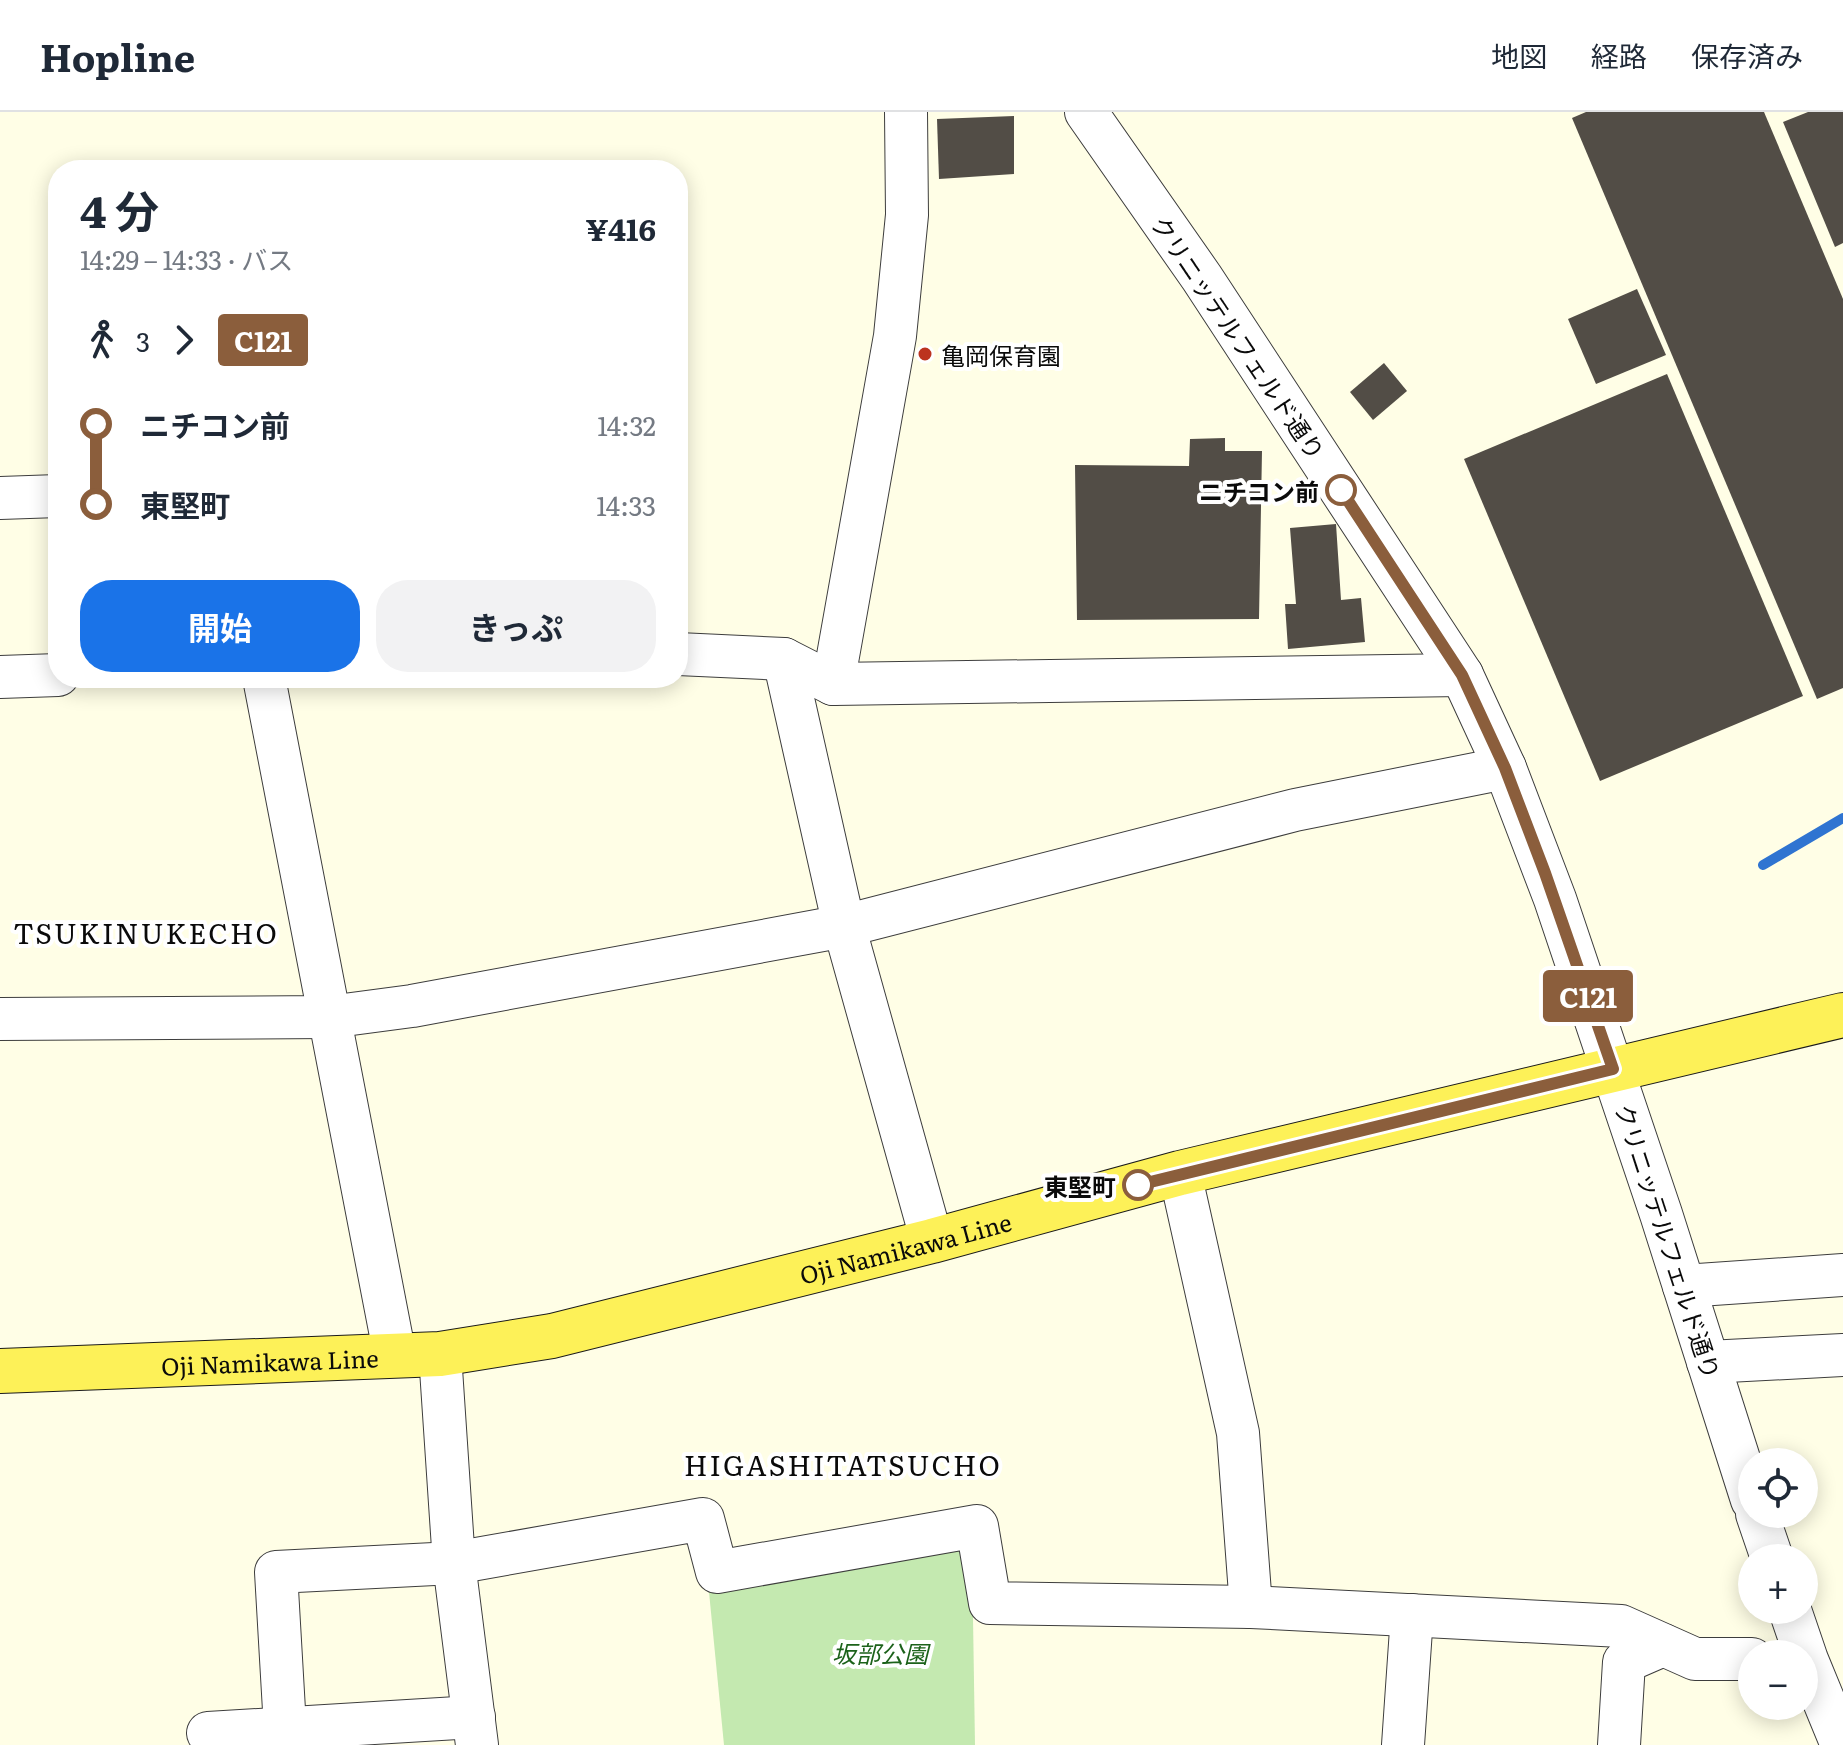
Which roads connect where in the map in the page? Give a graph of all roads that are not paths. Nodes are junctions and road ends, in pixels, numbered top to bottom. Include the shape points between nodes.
1 (906, 112) edge
2 (1086, 112) edge
3 (48, 496) edge
4 (0, 498) edge
5 (688, 654) edge
6 (784, 659) junction
7 (48, 675) edge
8 (1462, 675) junction
9 (0, 677) edge
10 (833, 684) junction
11 (266, 688) edge
12 (1505, 768) junction
13 (844, 926) junction
14 (1843, 1015) edge
15 (329, 1017) junction
16 (0, 1019) edge
17 (1613, 1069) junction
18 (1180, 1173) junction
19 (932, 1241) junction
20 (1843, 1275) edge
21 (1684, 1286) junction
22 (440, 1354) junction
23 (1843, 1355) edge
24 (395, 1356) junction
25 (1708, 1362) junction
26 (0, 1371) edge
27 (1738, 1456) edge
28 (454, 1563) junction
29 (1251, 1607) junction
30 (1412, 1615) junction
31 (1663, 1645) junction
32 (1738, 1659) edge
33 (1818, 1688) edge
34 (476, 1731) edge
35 (208, 1733) dead end
36 (368, 1735) edge
37 (285, 1737) edge
38 (1403, 1745) edge
39 (1619, 1745) edge
40 (1842, 1745) edge

1 - 10 street via 907,215 895,336
2 - 8 street, クリニッテルフェルド通り via 1202,278
3 - 4 street
5 - 6 street
6 - 10 street
6 - 13 street
7 - 9 street
8 - 10 street
8 - 12 street, クリニッテルフェルド通り
11 - 15 street
12 - 13 street via 1295,810
12 - 17 street, クリニッテルフェルド通り
13 - 15 street
13 - 19 street
14 - 17 main road, Oji Namikawa Line
15 - 16 street
15 - 24 street
17 - 18 main road, Oji Namikawa Line
17 - 21 street, クリニッテルフェルド通り
18 - 19 main road, Oji Namikawa Line
18 - 29 street via 1238,1433
19 - 22 main road, Oji Namikawa Line via 552,1336
20 - 21 street
21 - 25 street, クリニッテルフェルド通り
22 - 24 main road, Oji Namikawa Line
22 - 28 street
23 - 25 street
24 - 26 main road, Oji Namikawa Line
25 - 27 street, クリニッテルフェルド通り
28 - 29 street via 703,1519 717,1572 977,1526 990,1603
28 - 34 street
28 - 37 street via 276,1572
29 - 30 street
30 - 31 street via 1621,1626
30 - 38 street
31 - 32 street via 1695,1659
31 - 39 street via 1624,1662
33 - 40 street
34 - 36 street
35 - 37 street
36 - 37 street

